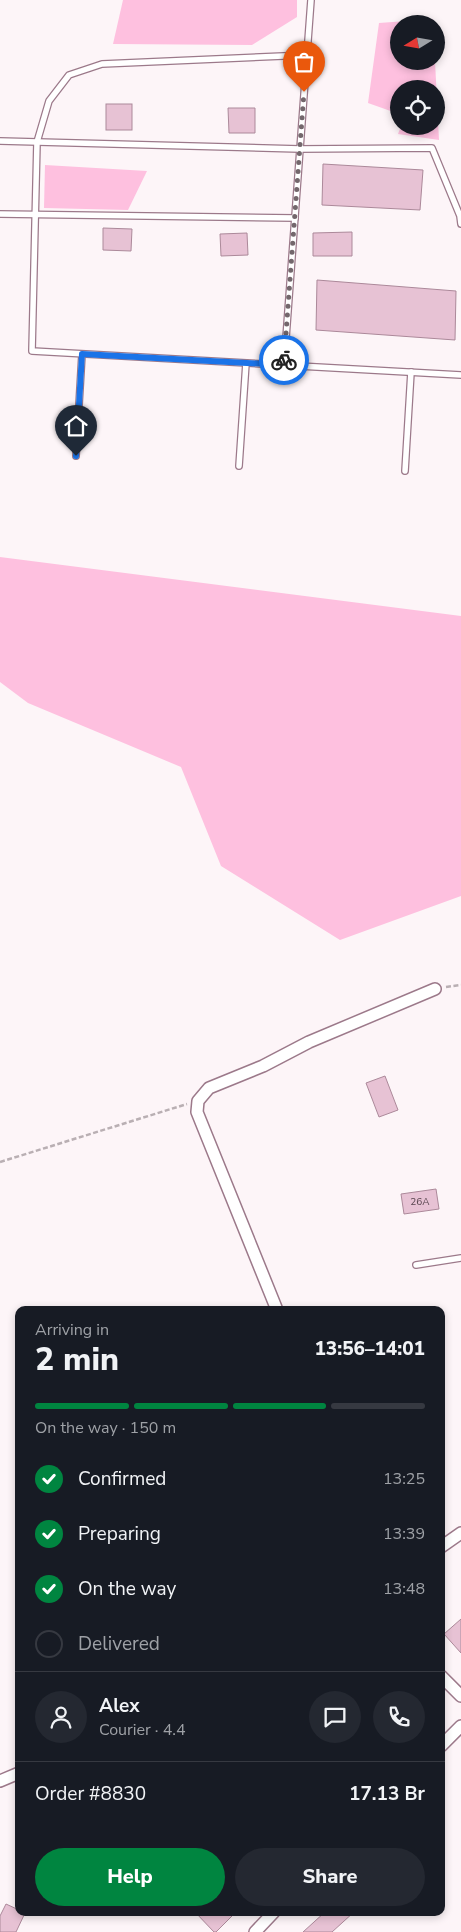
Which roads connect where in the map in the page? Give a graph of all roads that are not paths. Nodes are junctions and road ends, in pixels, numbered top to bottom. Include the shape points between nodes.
1 (311, 0) edge
2 (307, 55) junction
3 (0, 141) edge
4 (37, 142) junction
5 (300, 149) junction
6 (0, 214) edge
7 (36, 214) junction
8 (295, 218) junction
9 (461, 224) edge
10 (82, 354) junction
11 (246, 363) junction
12 (284, 365) junction
13 (412, 372) junction
14 (461, 375) edge
15 (76, 456) dead end
16 (239, 466) dead end
17 (405, 471) dead end
18 (435, 989) dead end
19 (461, 1258) edge
20 (416, 1265) dead end
21 (276, 1306) edge
22 (461, 1533) edge
23 (445, 1544) edge
24 (445, 1680) edge
25 (461, 1696) edge
26 (461, 1726) edge
27 (445, 1742) edge
28 (15, 1775) edge
29 (0, 1781) edge
30 (270, 1916) edge
31 (255, 1932) edge

1 - 2 lane
2 - 4 lane via 102,64 69,75 49,101
2 - 5 lane
3 - 4 lane
4 - 5 lane
4 - 7 lane
5 - 8 lane
5 - 9 lane via 432,148
6 - 7 lane
7 - 8 lane
7 - 10 lane via 32,352
8 - 12 lane
10 - 11 lane
10 - 15 lane
11 - 12 lane
11 - 16 lane
12 - 13 lane
13 - 14 lane
13 - 17 lane
18 - 21 street via 209,1088 198,1101 197,1112
19 - 20 lane
22 - 23 street
24 - 25 street
26 - 27 street
28 - 29 street
30 - 31 street

